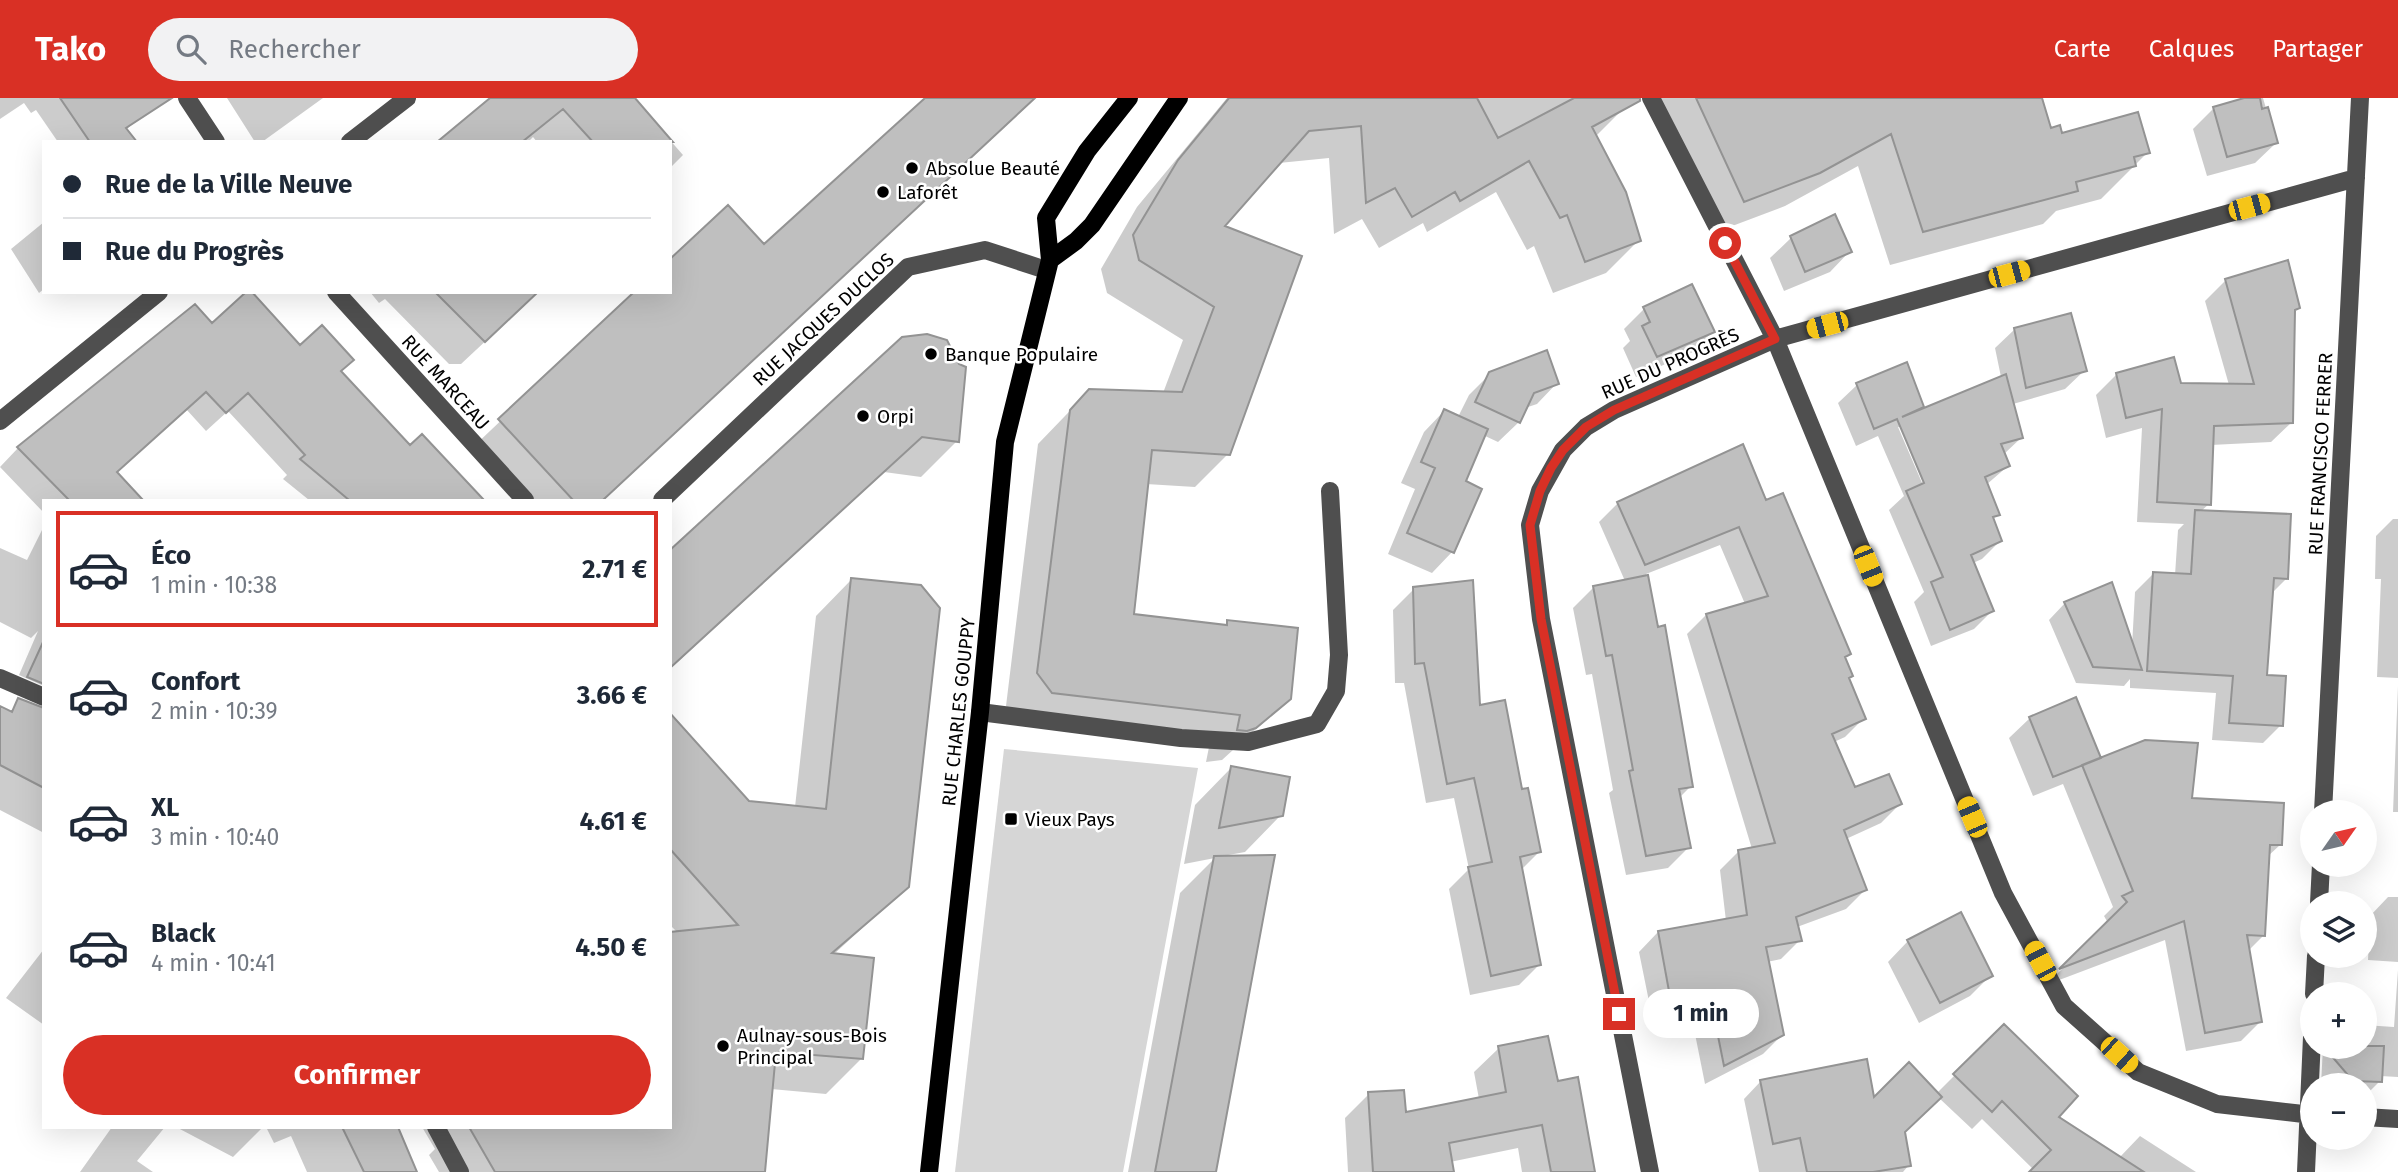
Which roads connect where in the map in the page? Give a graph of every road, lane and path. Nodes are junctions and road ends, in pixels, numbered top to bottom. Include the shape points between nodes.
1 (187, 98) edge
2 (407, 98) edge
3 (1129, 98) edge
4 (1179, 98) edge
5 (1651, 98) edge
6 (2360, 98) edge
7 (215, 140) edge
8 (353, 140) edge
9 (2356, 178) junction
10 (1048, 265) junction
11 (157, 294) edge
12 (338, 294) edge
13 (1775, 339) junction
14 (0, 421) edge
15 (1329, 491) dead end
16 (524, 499) edge
17 (663, 499) edge
18 (0, 678) edge
19 (42, 696) edge
20 (981, 712) junction
21 (2324, 800) edge
22 (2300, 1114) edge
23 (2377, 1118) edge
24 (2398, 1119) edge
25 (437, 1129) edge
26 (2308, 1150) edge
27 (460, 1172) edge
28 (929, 1172) edge
29 (1650, 1172) edge
30 (2306, 1172) edge

1 - 7 street
2 - 8 street
3 - 10 main road via 1087,151 1046,218
4 - 10 main road via 1092,225
5 - 13 street
6 - 9 street, RUE FRANCISCO FERRER
9 - 13 street, RUE DU PROGRÈS
9 - 21 street, RUE FRANCISCO FERRER
10 - 17 street, RUE JACQUES DUCLOS via 985,250 908,267
10 - 20 main road, RUE CHARLES GOUPPY via 1005,442
11 - 14 street
12 - 16 street, RUE MARCEAU
13 - 22 street via 2003,893 2064,1006 2138,1072 2217,1104
13 - 29 street, RUE DU PROGRÈS via 1614,410 1586,427 1551,468 1530,525 1541,619
15 - 20 street via 1339,655 1336,691 1317,724 1248,742 1181,738
18 - 19 street
20 - 28 main road, RUE CHARLES GOUPPY
23 - 24 street
25 - 27 street
26 - 30 street

